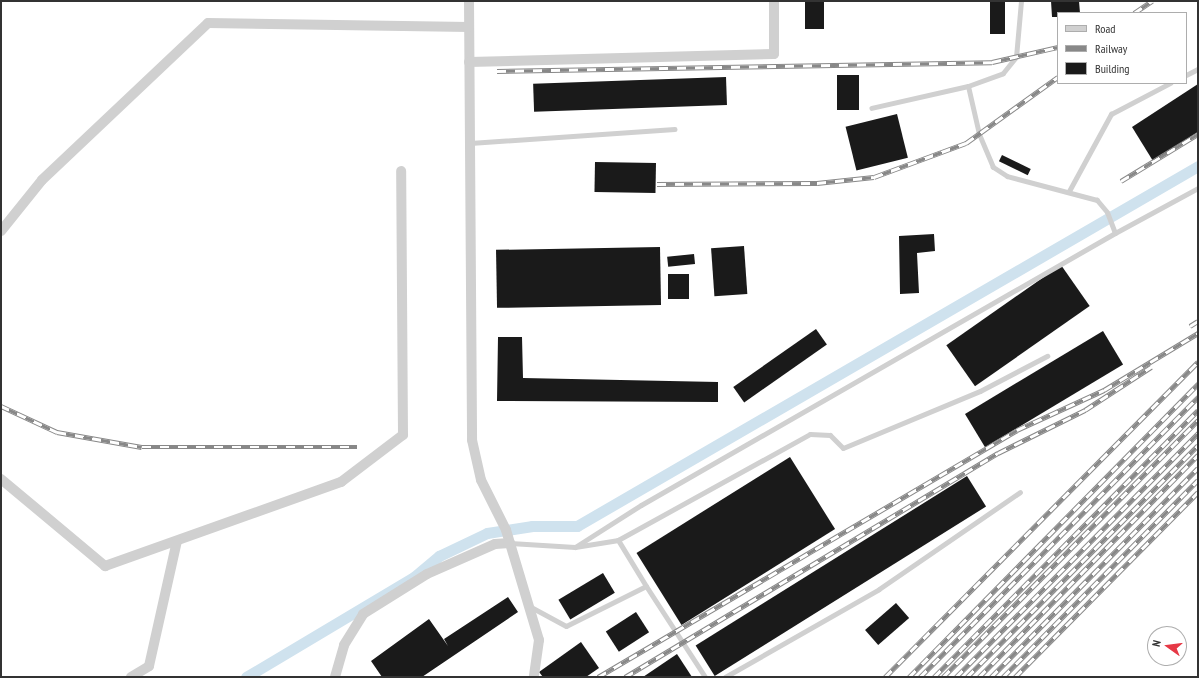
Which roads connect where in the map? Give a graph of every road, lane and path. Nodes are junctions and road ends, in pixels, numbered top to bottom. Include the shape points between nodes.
1 (469, 1) edge
2 (774, 1) edge
3 (1021, 1) edge
4 (469, 27) junction
5 (469, 62) junction
6 (1198, 69) edge
7 (1187, 74) edge
8 (1168, 84) edge
9 (968, 86) junction
10 (871, 108) dead end
11 (675, 129) dead end
12 (470, 143) junction
13 (401, 172) dead end
14 (1198, 188) edge
15 (1069, 191) junction
16 (1, 231) edge
17 (1115, 233) junction
18 (1046, 356) dead end
19 (1, 480) edge
20 (1020, 492) dead end
21 (618, 540) junction
22 (177, 541) junction
23 (510, 543) junction
24 (575, 547) junction
25 (646, 586) junction
26 (529, 605) junction
27 (132, 677) edge
28 (335, 677) edge
29 (534, 677) edge
30 (705, 677) edge
31 (725, 677) edge

1 - 4 street
2 - 5 street via 774,54
3 - 9 lane via 1016,57 1004,72
4 - 5 street
4 - 16 street via 208,23 42,180
5 - 12 street
6 - 7 lane
8 - 15 lane via 1111,114
9 - 10 lane
9 - 15 lane via 979,134 993,167 1007,176
11 - 12 lane
12 - 23 street via 472,440 481,480
13 - 22 street via 402,435 341,482
14 - 17 lane
15 - 17 lane via 1097,200 1107,212
17 - 24 lane
18 - 21 lane via 980,391 843,448 830,435 810,434
19 - 22 street via 105,566
20 - 31 lane via 879,589
21 - 24 lane
21 - 25 lane
22 - 27 street via 149,666
23 - 24 lane
23 - 26 street
23 - 28 street via 495,544 427,574 363,614 344,645
25 - 26 lane via 566,626
25 - 30 lane
26 - 29 street via 539,640

